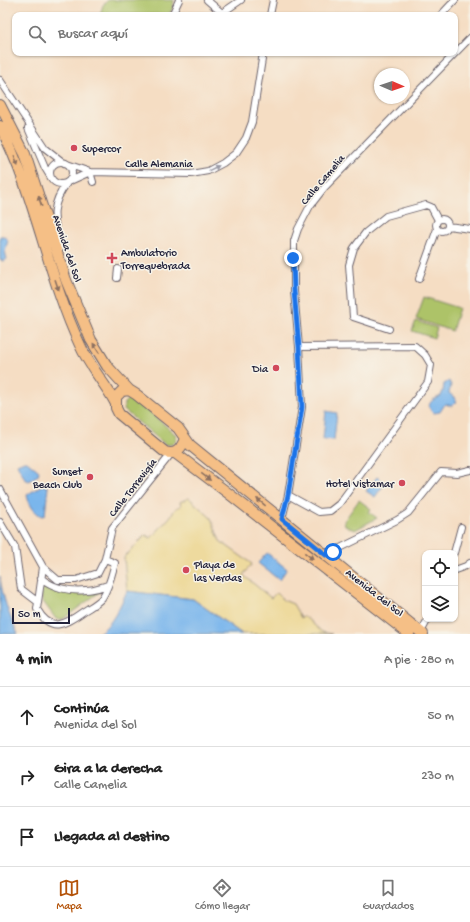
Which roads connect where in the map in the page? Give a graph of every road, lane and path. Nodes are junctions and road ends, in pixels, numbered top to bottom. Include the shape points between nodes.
1 (179, 0) edge
2 (207, 0) edge
3 (241, 0) edge
4 (272, 0) edge
5 (455, 0) edge
6 (173, 12) edge
7 (221, 12) edge
8 (223, 12) edge
9 (270, 12) edge
10 (444, 12) edge
11 (470, 38) edge
12 (458, 50) edge
13 (263, 56) edge
14 (452, 56) edge
15 (0, 80) edge
16 (0, 105) edge
17 (22, 114) junction
18 (0, 126) edge
19 (66, 164) junction
20 (90, 172) junction
21 (51, 178) junction
22 (68, 182) junction
23 (93, 182) dead end
24 (438, 220) junction
25 (448, 226) junction
26 (437, 229) junction
27 (470, 229) edge
28 (118, 269) dead end
29 (117, 278) dead end
30 (419, 278) dead end
31 (66, 280) junction
32 (389, 329) dead end
33 (299, 347) junction
34 (129, 390) junction
35 (115, 402) junction
36 (184, 438) junction
37 (173, 454) junction
38 (470, 470) edge
39 (0, 489) edge
40 (288, 495) junction
41 (282, 519) junction
42 (0, 522) edge
43 (460, 527) dead end
44 (455, 550) edge
45 (326, 555) junction
46 (105, 559) junction
47 (470, 563) edge
48 (43, 567) junction
49 (458, 569) edge
50 (41, 578) junction
51 (108, 585) junction
52 (38, 602) junction
53 (427, 622) edge
54 (422, 633) edge
55 (409, 634) edge

1 - 6 street
2 - 7 street
3 - 8 street
4 - 9 street
5 - 10 street
11 - 12 street, Calle Camelia
20 -> 13 street, Calle Alemania via 191,174 223,163 236,153 246,138 252,122
14 - 33 street, Calle Camelia via 349,162 310,206 294,241 294,291
15 - 17 street
31 -> 16 main road, Avenida del Sol via 25,154
17 - 19 street via 45,148
17 - 21 street
18 -> 35 main road, Avenida del Sol via 15,158 80,346
19 - 20 street
19 - 21 street via 57,163 52,168
19 - 22 street via 72,170
20 - 22 street, Calle Alemania
20 - 23 street
21 - 22 street via 56,184
22 - 31 street via 61,190 53,213
24 - 25 street via 444,219
24 - 26 street via 435,224
24 - 32 street via 431,207 426,205 386,216 366,232 354,248 349,265 353,317
25 - 26 street via 442,232
25 - 27 street
26 - 30 street
28 - 29 street
34 -> 31 main road, Avenida del Sol via 91,340
33 - 40 street, Calle Camelia via 302,407
33 - 40 street via 415,346 431,365 428,382 339,504 330,511 319,512
34 - 35 main road via 122,391
34 - 36 main road, Avenida del Sol via 178,428
35 - 37 main road, Avenida del Sol via 119,414 165,452
36 - 37 main road via 181,447
41 -> 36 main road, Avenida del Sol
37 - 46 street, Calle Torrevigía via 112,528
37 -> 55 main road, Avenida del Sol via 240,502
38 - 45 street via 458,473 441,472 408,513
39 - 48 street, Calle Torrevigía
40 - 41 street, Calle Camelia
41 - 45 main road, Avenida del Sol
42 - 52 street via 15,547 21,589
43 - 44 street
45 - 54 main road, Avenida del Sol
46 - 48 street, Calle Torrevigía via 98,573 76,580 58,580
46 - 51 street via 116,563
47 - 49 street
48 - 50 street
50 - 51 street via 60,588 86,590
50 - 52 street
51 - 52 street via 101,598 68,623 59,626 47,622 38,609
53 - 54 street

